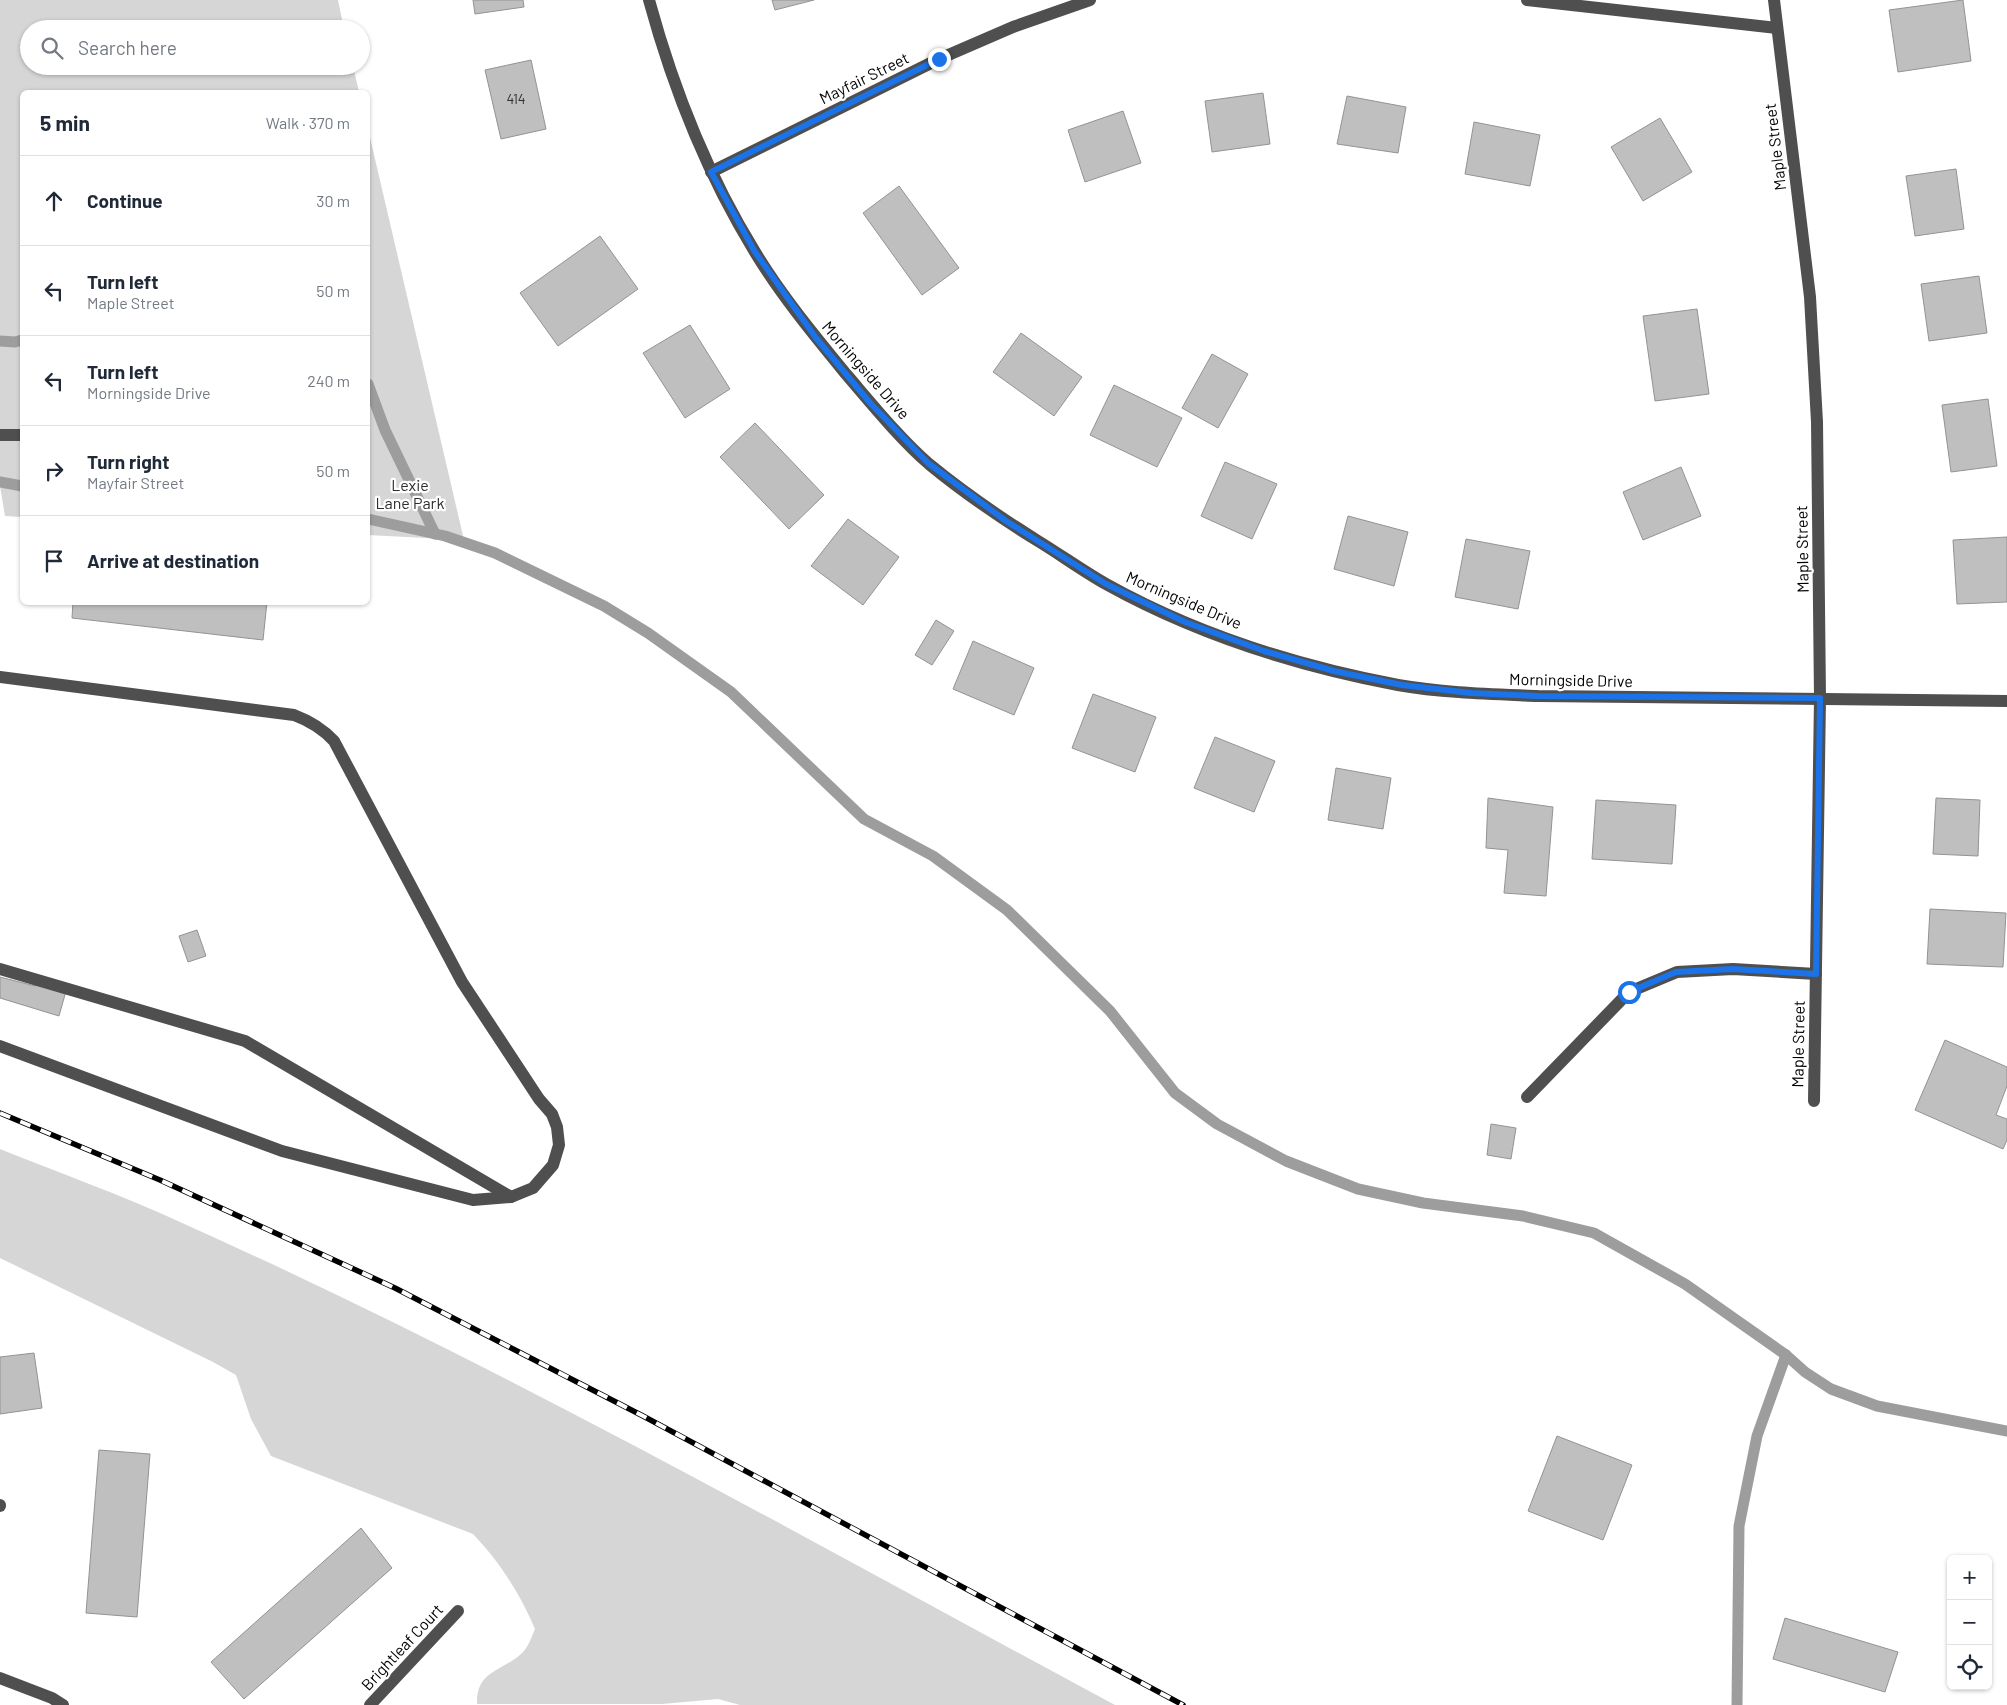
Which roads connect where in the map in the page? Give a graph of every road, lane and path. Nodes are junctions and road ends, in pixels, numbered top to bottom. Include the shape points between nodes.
1 (649, 0) edge
2 (1090, 0) edge
3 (1527, 0) edge
4 (1774, 0) edge
5 (1777, 28) junction
6 (711, 172) junction
7 (0, 434) edge
8 (20, 435) edge
9 (0, 677) edge
10 (1820, 698) junction
11 (2007, 700) edge
12 (0, 969) edge
13 (1816, 974) junction
14 (0, 1046) edge
15 (1527, 1096) dead end
16 (1814, 1100) dead end
17 (510, 1197) junction
18 (458, 1611) dead end
19 (0, 1678) edge
20 (55, 1703) edge
21 (370, 1705) edge

1 - 6 street, Morningside Drive via 663,52
2 - 6 street, Mayfair Street via 1012,27 939,59
3 - 5 street
4 - 5 street, Maple Street
5 - 10 street, Maple Street via 1810,297 1816,422
6 - 10 street, Morningside Drive via 755,252 816,338 871,404 928,463 1006,521 1106,584 1185,622 1264,651 1334,671 1411,686 1538,696
7 - 8 street
9 - 17 street via 294,715 311,722 334,741 462,982 555,1120 559,1145 553,1165 533,1188
10 - 11 street, Morningside Drive
10 - 13 street, Maple Street
12 - 17 street via 245,1041
13 - 15 street via 1733,969 1676,972 1629,992
13 - 16 street, Maple Street
14 - 17 street via 282,1151 473,1200
18 - 21 street, Brightleaf Court
19 - 20 street

